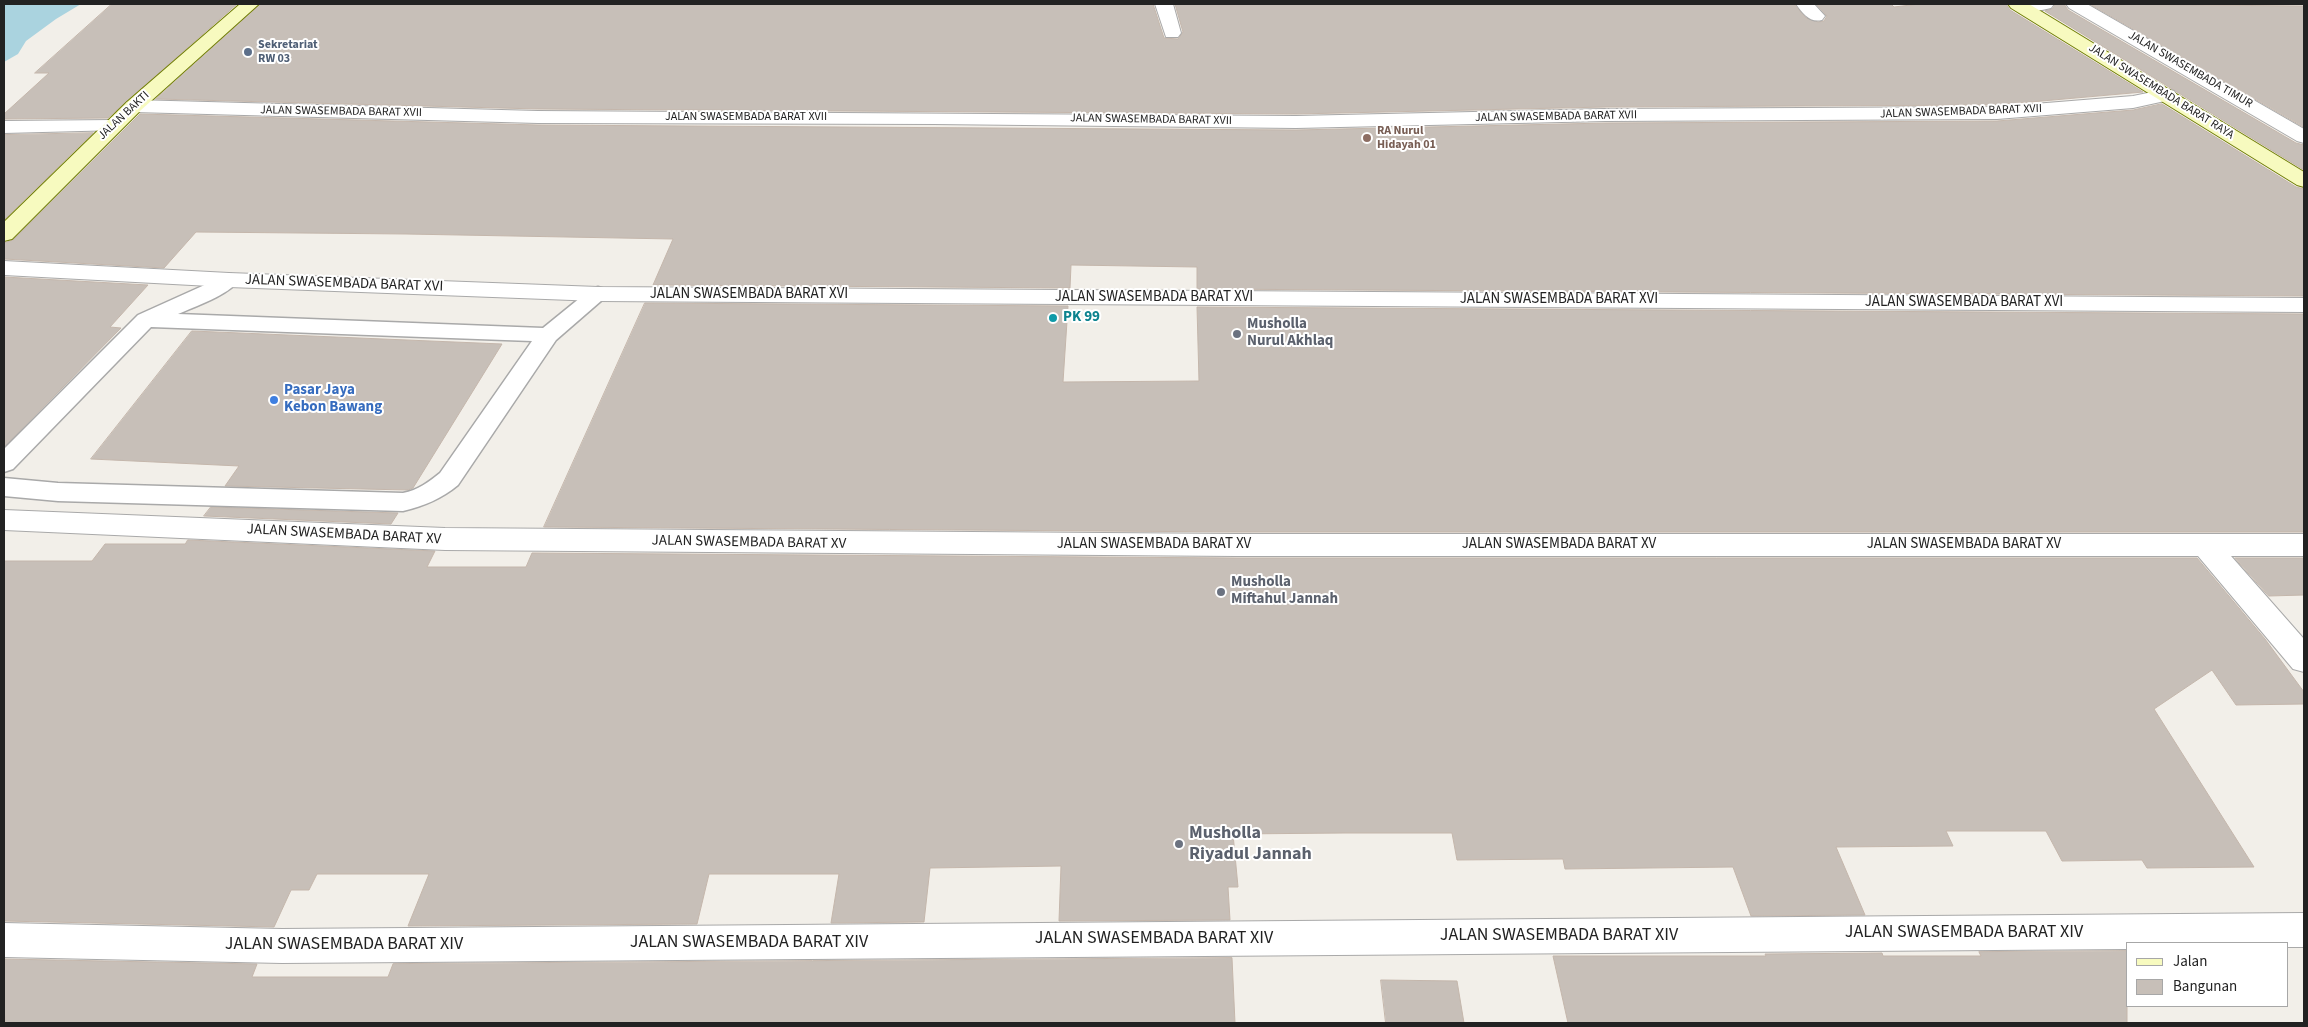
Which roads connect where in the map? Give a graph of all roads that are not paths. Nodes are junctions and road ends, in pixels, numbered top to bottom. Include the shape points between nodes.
1 (250, 4) edge
2 (1164, 4) edge
3 (2045, 4) edge
4 (2075, 4) edge
5 (2022, 5) edge
6 (1172, 33) dead end
7 (2167, 95) junction
8 (134, 106) junction
9 (2281, 124) junction
10 (2304, 124) edge
11 (113, 126) junction
12 (4, 127) edge
13 (2304, 137) edge
14 (2304, 181) edge
15 (4, 234) edge
16 (4, 268) edge
17 (229, 280) junction
18 (598, 294) junction
19 (2304, 305) edge
20 (146, 320) junction
21 (548, 335) junction
22 (4, 463) edge
23 (4, 487) edge
24 (4, 520) edge
25 (2304, 545) edge
26 (2206, 546) junction
27 (2304, 660) edge
28 (2304, 930) edge
29 (4, 940) edge

1 - 8 street, JALAN BAKTI
2 - 6 street
3 - 5 street
4 - 9 street, JALAN SWASEMBADA TIMUR
5 - 7 street, JALAN SWASEMBADA BARAT RAYA
7 - 8 street, JALAN SWASEMBADA BARAT XVII via 2133,102 1997,113 1606,115 1296,122 538,117
7 - 14 street, JALAN SWASEMBADA BARAT RAYA
8 - 11 street, JALAN BAKTI
9 - 10 street
9 - 13 street, JALAN SWASEMBADA TIMUR
11 - 12 street
11 - 15 street, JALAN BAKTI
16 - 17 street, JALAN SWASEMBADA BARAT XVI
17 - 18 street, JALAN SWASEMBADA BARAT XVI
17 - 20 lane
18 - 19 street, JALAN SWASEMBADA BARAT XVI
18 - 21 lane
20 - 21 lane
20 - 22 lane
21 - 23 lane via 449,479 435,492 420,498 403,502 77,493
24 - 26 street, JALAN SWASEMBADA BARAT XV via 475,540
25 - 26 street, JALAN SWASEMBADA BARAT XV
26 - 27 street
28 - 29 street, JALAN SWASEMBADA BARAT XIV via 292,946

